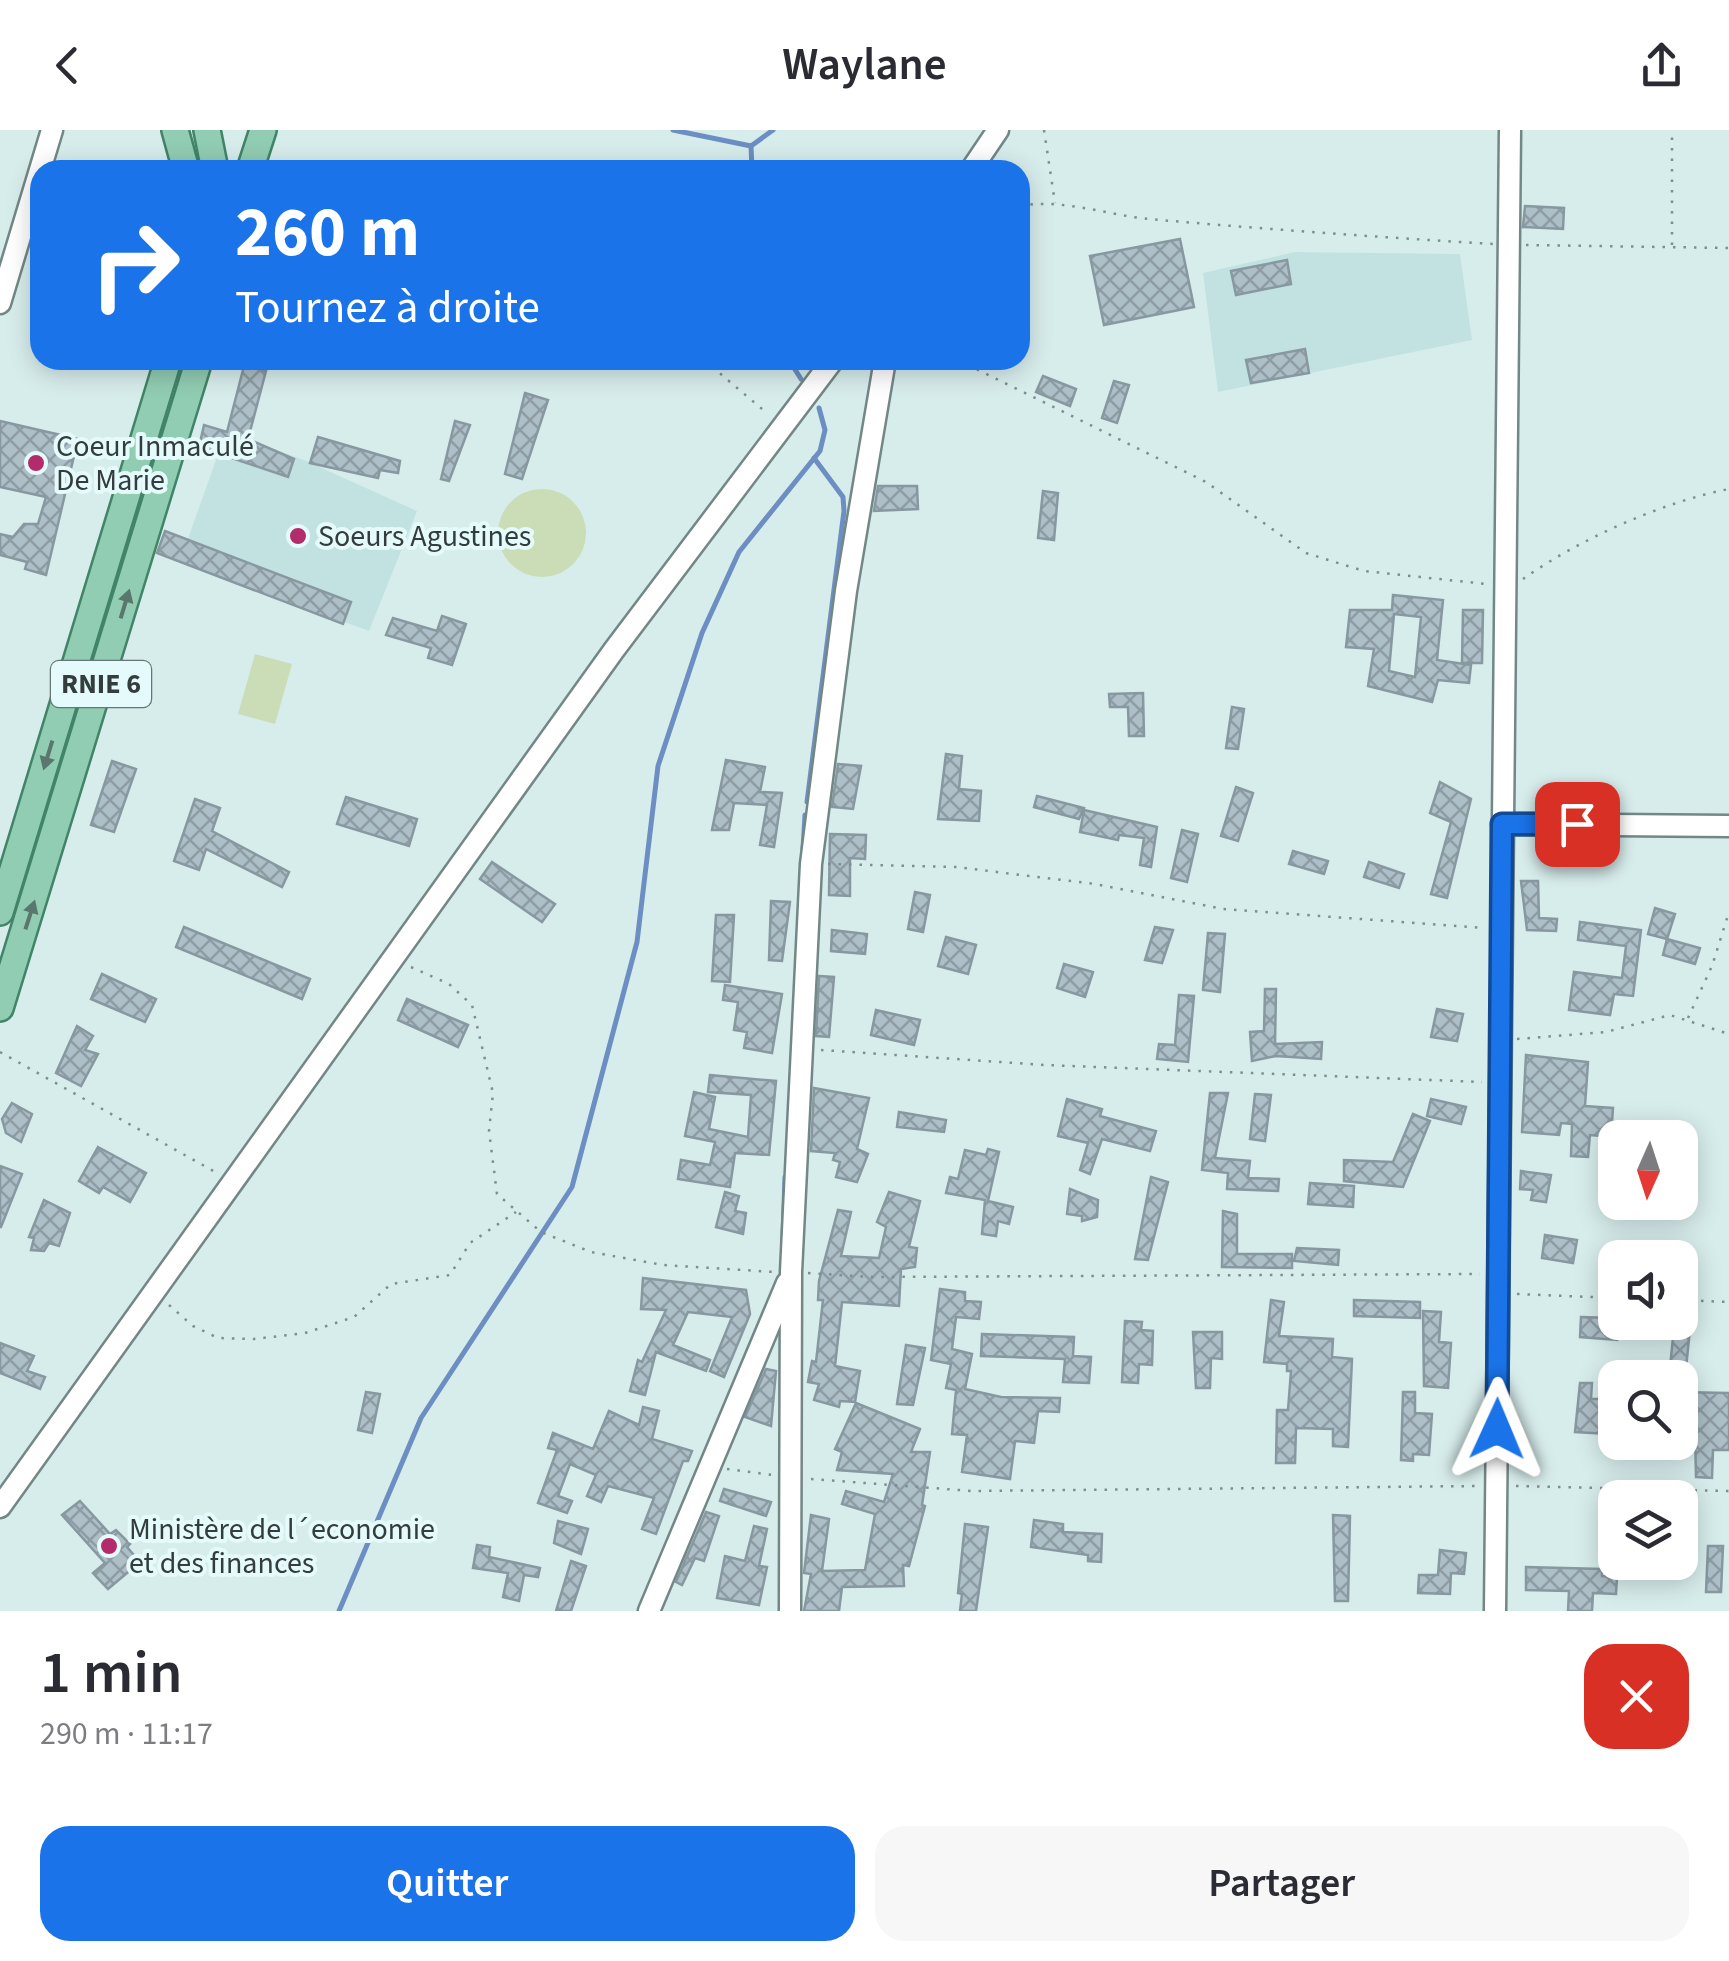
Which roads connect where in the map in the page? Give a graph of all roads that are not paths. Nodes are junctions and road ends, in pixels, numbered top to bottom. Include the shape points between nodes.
1 (52, 130) edge
2 (175, 130) edge
3 (207, 130) edge
4 (263, 130) edge
5 (998, 130) edge
6 (1510, 130) edge
7 (43, 160) edge
8 (183, 160) edge
9 (213, 160) edge
10 (253, 160) edge
11 (978, 160) edge
12 (30, 203) edge
13 (0, 303) edge
14 (165, 370) edge
15 (196, 370) edge
16 (826, 370) edge
17 (883, 370) edge
18 (1502, 824) junction
19 (1729, 826) edge
20 (0, 912) edge
21 (0, 1008) edge
22 (791, 1272) junction
23 (0, 1507) edge
24 (649, 1611) edge
25 (790, 1611) edge
26 (1495, 1611) edge

1 - 7 street
2 - 8 main road
3 - 9 main road
4 - 10 main road
5 - 11 street
6 - 18 street
12 - 13 street
14 -> 20 main road, RNIE 6
21 -> 15 main road, RNIE 6
16 - 23 street
17 - 22 street via 811,864
18 - 19 street
18 - 26 street
22 - 24 street
22 - 25 street

